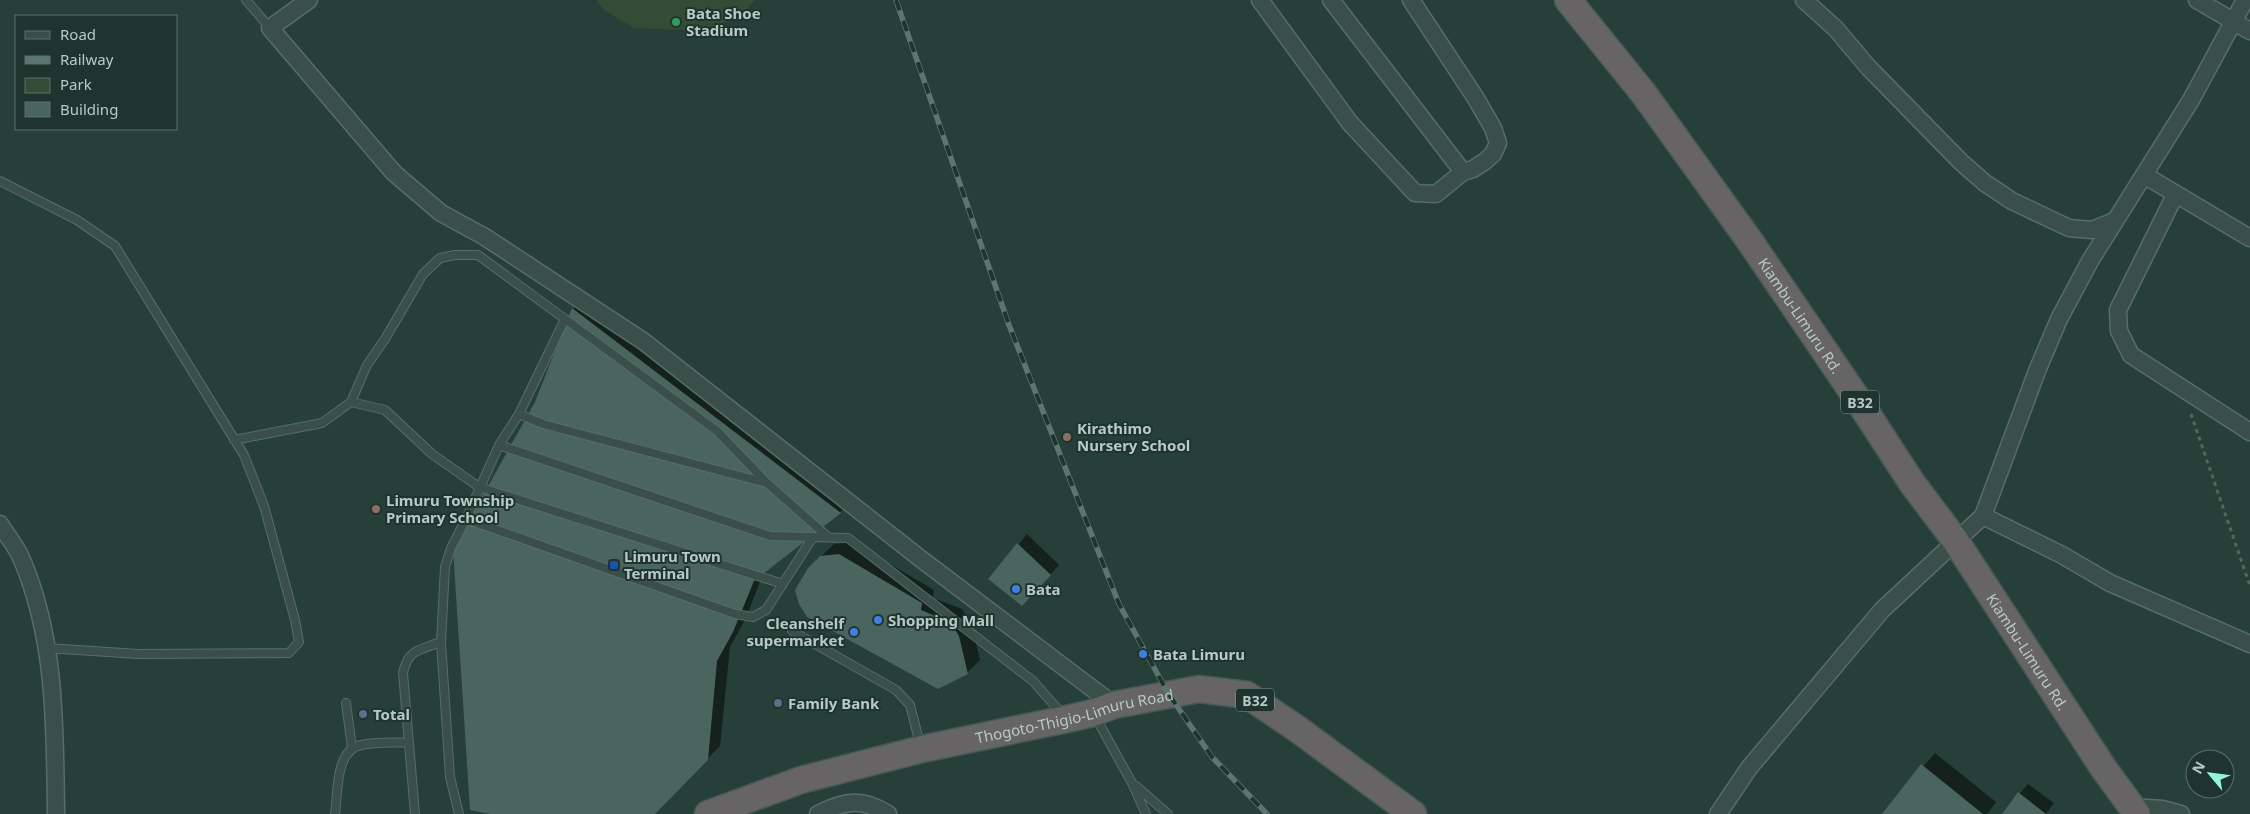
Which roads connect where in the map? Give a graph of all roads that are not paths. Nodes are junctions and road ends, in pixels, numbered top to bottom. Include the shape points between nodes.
1 (246, 0) edge
2 (309, 0) edge
3 (1260, 0) edge
4 (1331, 0) edge
5 (1411, 0) edge
6 (1568, 0) edge
7 (1804, 0) edge
8 (2197, 0) edge
9 (2245, 0) edge
10 (2233, 20) junction
11 (270, 28) junction
12 (2250, 31) edge
13 (1462, 172) junction
14 (2144, 175) junction
15 (0, 181) edge
16 (2176, 195) junction
17 (2114, 221) junction
18 (2250, 238) edge
19 (565, 319) junction
20 (352, 402) junction
21 (520, 414) junction
22 (2250, 432) edge
23 (234, 440) junction
24 (499, 445) junction
25 (767, 484) junction
26 (479, 487) junction
27 (1983, 516) junction
28 (466, 519) junction
29 (0, 524) edge
30 (812, 537) junction
31 (828, 537) junction
32 (1955, 540) junction
33 (783, 584) junction
34 (792, 631) dead end
35 (441, 642) junction
36 (2250, 644) edge
37 (47, 648) junction
38 (346, 703) dead end
39 (1103, 709) junction
40 (1067, 719) junction
41 (409, 742) junction
42 (352, 748) junction
43 (922, 749) junction
44 (1132, 783) junction
45 (2134, 810) edge
46 (56, 814) edge
47 (335, 814) edge
48 (415, 814) edge
49 (459, 814) edge
50 (708, 814) edge
51 (818, 814) edge
52 (888, 814) edge
53 (1146, 814) edge
54 (1168, 814) edge
55 (1413, 814) edge
56 (1718, 814) edge
57 (2181, 814) edge

1 - 11 lane
2 - 11 street
3 - 13 street via 1350,123 1415,193 1436,194
4 - 13 street
5 - 13 street via 1493,128 1498,143 1493,154 1473,169
6 - 32 highway, Kiambu-Limuru Rd. / B32 via 1644,94 1749,240 1912,483
7 - 17 street via 1985,183 2012,201 2069,228 2092,230
8 - 10 street
9 - 10 street
10 - 12 street
10 - 14 street via 2191,100
11 - 39 street via 394,173 441,213 484,237 643,341 921,559
14 - 16 street
14 - 17 street
15 - 23 lane via 77,220 115,246
16 - 18 street
16 - 22 street via 2118,310 2119,331 2131,355
17 - 27 street via 2059,319
19 - 20 lane via 478,256 455,254 440,258 423,274 407,299 367,365
19 - 21 lane
19 - 25 lane via 717,431
20 - 23 lane via 322,423
20 - 26 lane via 386,410 432,454
21 - 24 lane
21 - 25 lane via 543,424
23 - 37 lane via 244,455 264,506 299,642 289,653 138,654
24 - 26 lane
24 - 30 lane via 770,536
25 - 31 lane
26 - 28 lane
26 - 33 lane
27 - 32 street
27 - 36 street via 2110,583
28 - 33 lane via 735,614 753,617 766,610
28 - 35 lane via 450,548 445,567
29 - 37 street via 21,558 34,590
30 - 31 lane
30 - 33 lane
31 - 40 lane via 848,538 856,544 1033,680
32 - 45 highway, Kiambu-Limuru Rd. / B32 via 2027,654
32 - 56 street via 1882,610 1750,768
34 - 43 lane via 896,690 910,705
35 - 41 lane via 412,653 405,661 403,673
35 - 49 lane via 450,777
37 - 46 street via 54,714
38 - 42 lane
39 - 40 highway, Thogoto-Thigio-Limuru Road / B32
39 - 44 lane
39 - 55 highway, Thogoto-Thigio-Limuru Road / B32 via 1199,689 1247,695
40 - 43 highway, Thogoto-Thigio-Limuru Road / B32
41 - 42 lane
41 - 48 lane
42 - 47 lane via 342,762
43 - 50 highway, Thogoto-Thigio-Limuru Road / B32 via 801,780
44 - 53 lane
44 - 54 lane
45 - 57 street via 2162,809
51 - 52 street via 838,804 858,802 878,807

